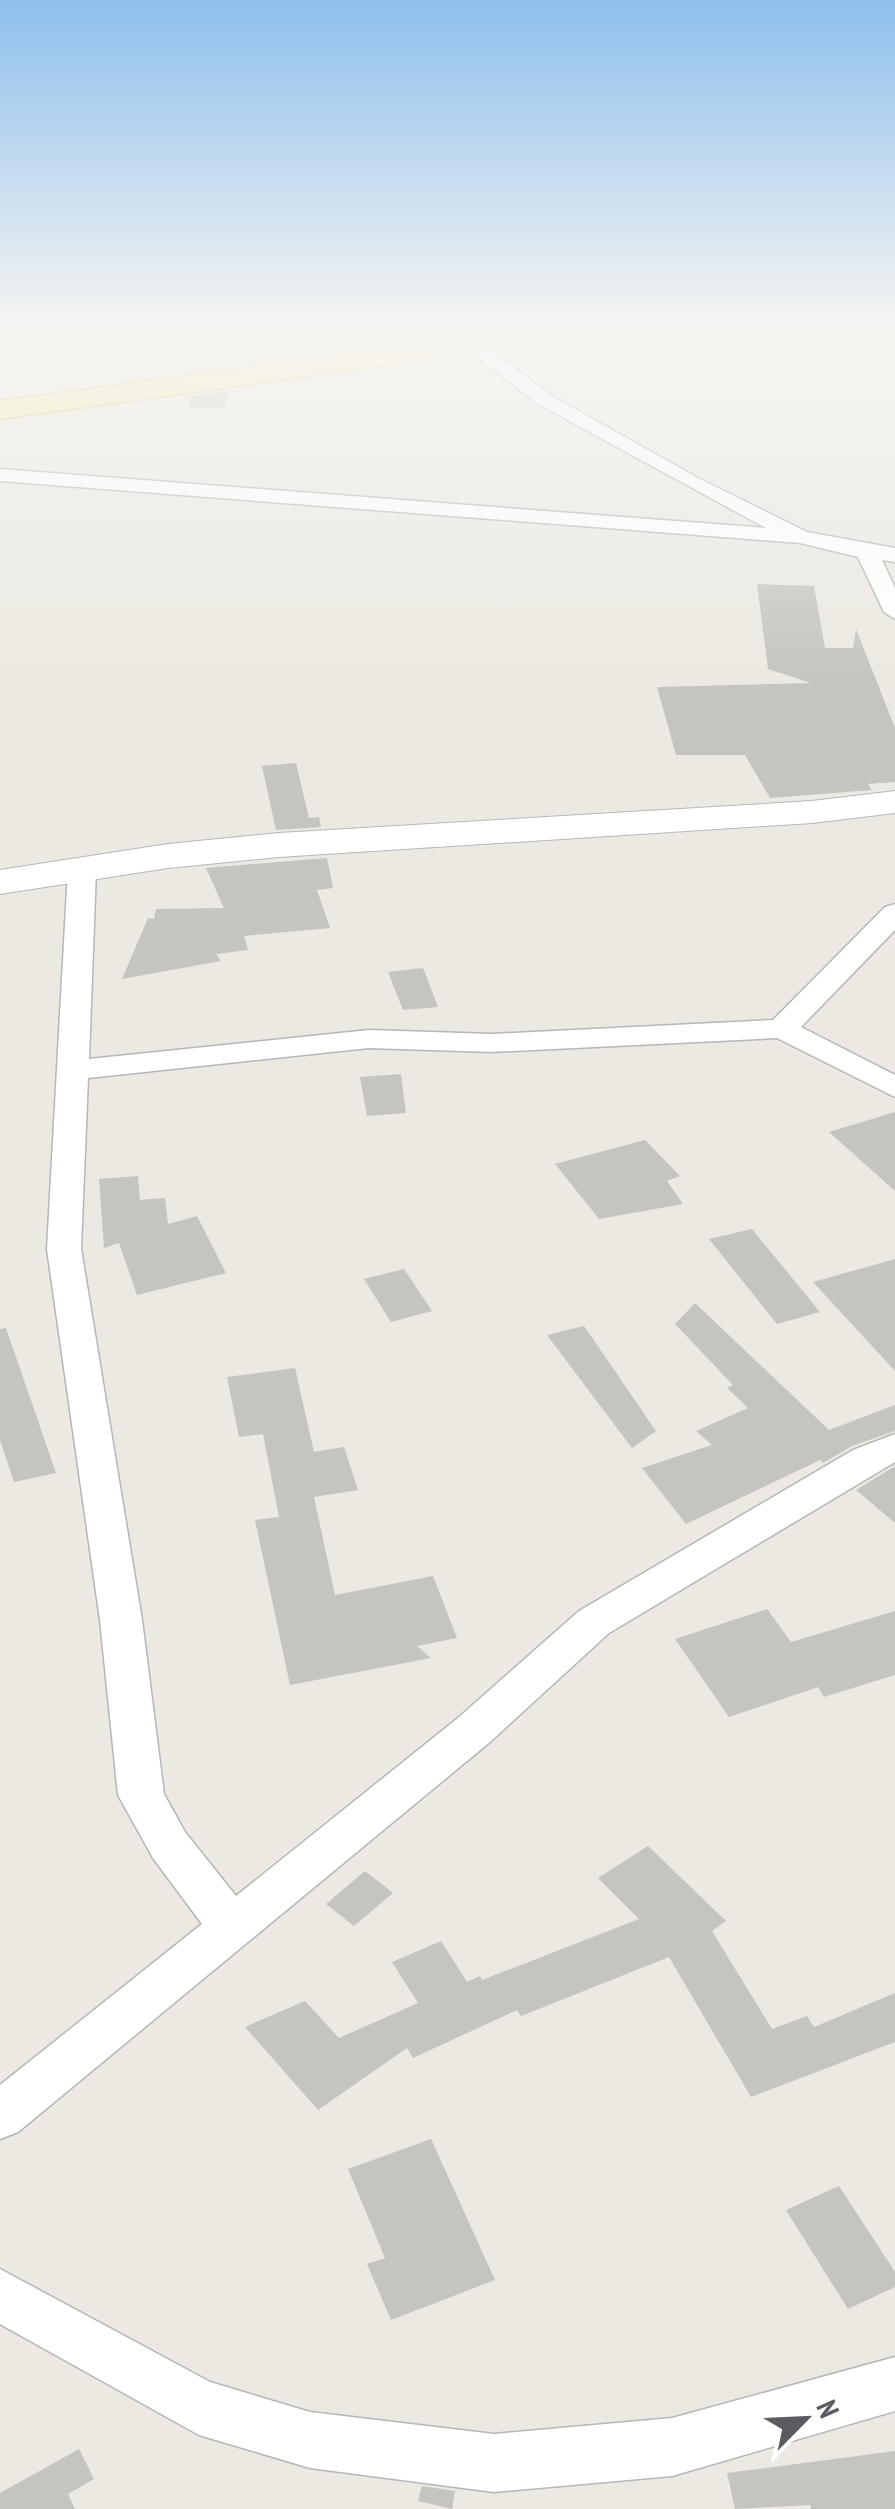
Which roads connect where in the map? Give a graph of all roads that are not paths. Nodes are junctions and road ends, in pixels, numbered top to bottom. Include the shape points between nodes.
1 (627, 446) edge
2 (0, 475) edge
3 (800, 537) junction
4 (866, 552) junction
5 (895, 556) edge
6 (895, 612) edge
7 (895, 802) edge
8 (82, 870) junction
9 (0, 882) edge
10 (895, 914) edge
11 (782, 1029) junction
12 (73, 1070) junction
13 (895, 1087) edge
14 (895, 1447) edge
15 (232, 1927) junction
16 (0, 2116) edge
17 (0, 2295) edge
18 (895, 2384) edge

1 - 3 street
2 - 3 street
3 - 4 street
4 - 5 street
4 - 6 street
7 - 8 street via 279,845
8 - 9 street
8 - 12 street
10 - 11 street
11 - 12 street via 527,1042 369,1039
11 - 13 street
12 - 15 street via 64,1249 141,1794 168,1844
14 - 15 street via 594,1622 474,1730
15 - 16 street
17 - 18 street via 199,2406 310,2440 494,2463 672,2447

